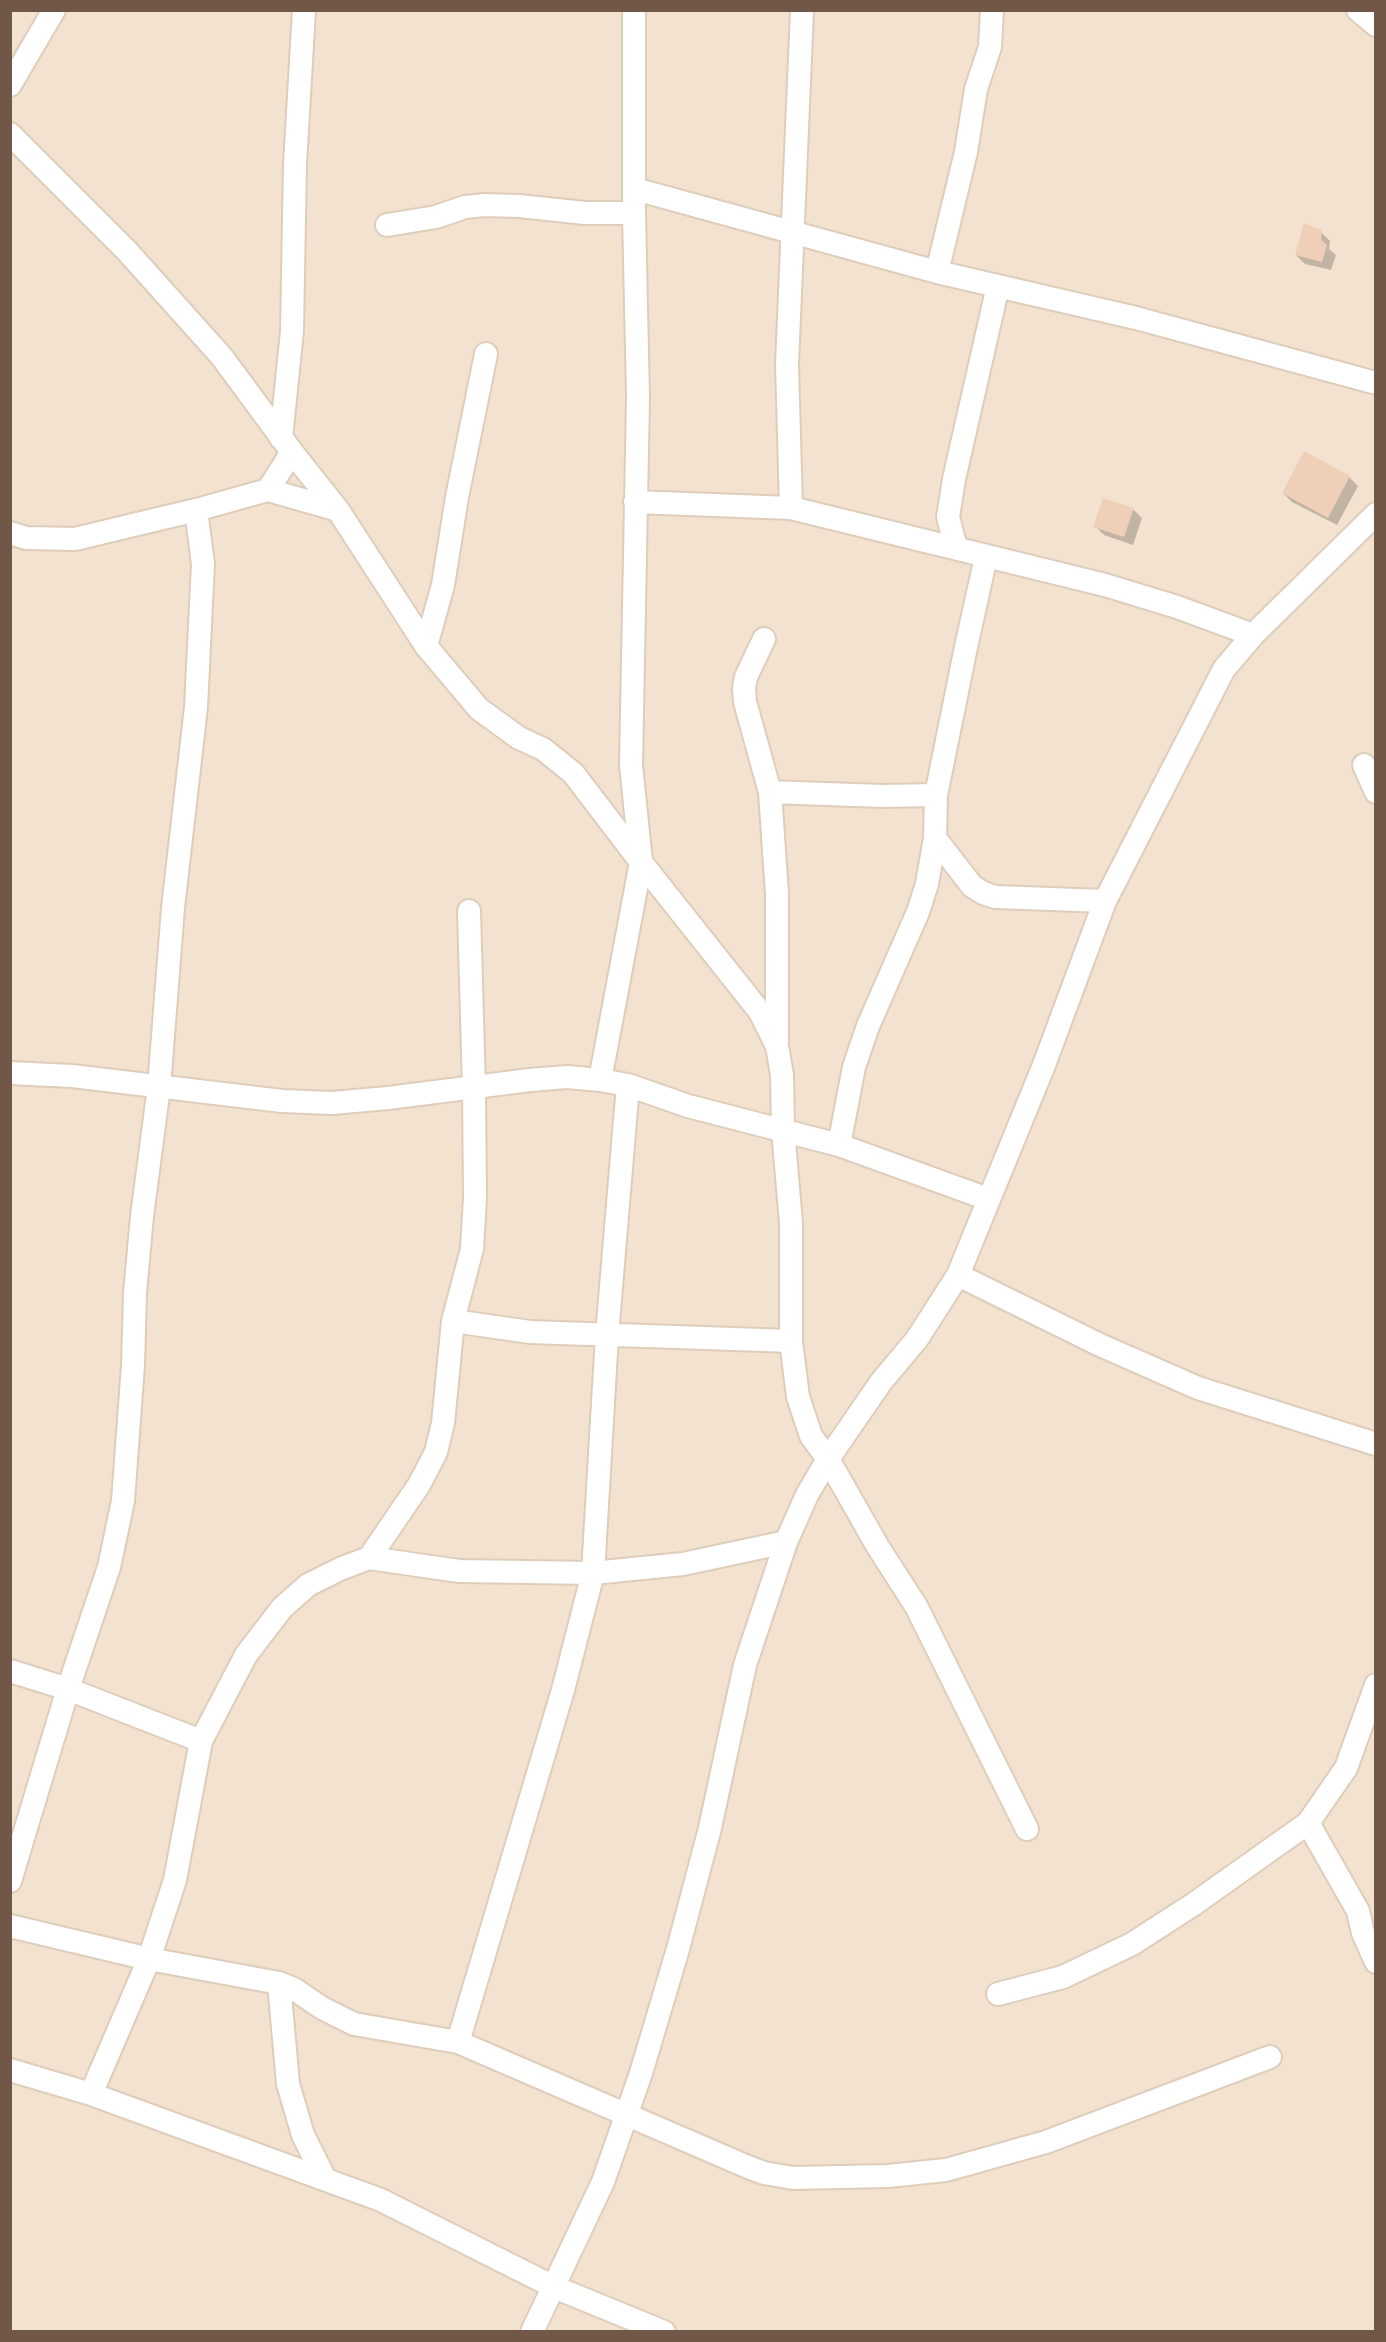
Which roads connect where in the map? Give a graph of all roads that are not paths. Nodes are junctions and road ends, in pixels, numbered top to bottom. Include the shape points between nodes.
1 (54, 10) edge
2 (304, 10) edge
3 (634, 10) edge
4 (802, 10) edge
5 (992, 10) edge
6 (1358, 10) edge
7 (1376, 25) edge
8 (10, 85) edge
9 (10, 134) edge
10 (635, 189) junction
11 (634, 213) junction
12 (387, 225) dead end
13 (794, 234) junction
14 (937, 272) junction
15 (998, 286) junction
16 (486, 354) dead end
17 (1376, 383) edge
18 (287, 445) junction
19 (268, 490) junction
20 (635, 502) junction
21 (791, 508) junction
22 (196, 510) junction
23 (338, 510) junction
24 (1376, 514) edge
25 (948, 517) junction
26 (10, 533) edge
27 (927, 541) junction
28 (956, 548) junction
29 (986, 557) junction
30 (1253, 635) junction
31 (764, 639) dead end
32 (426, 646) junction
33 (1364, 765) dead end
34 (770, 792) junction
35 (1376, 792) edge
36 (936, 795) junction
37 (935, 838) junction
38 (641, 862) junction
39 (1105, 901) junction
40 (469, 911) dead end
41 (777, 1046) junction
42 (10, 1073) edge
43 (600, 1080) junction
44 (628, 1085) junction
45 (159, 1087) junction
46 (474, 1088) junction
47 (783, 1130) junction
48 (839, 1145) junction
49 (988, 1199) junction
50 (958, 1275) junction
51 (453, 1321) junction
52 (607, 1335) junction
53 (791, 1341) junction
54 (1376, 1444) edge
55 (828, 1459) junction
56 (786, 1542) junction
57 (369, 1558) junction
58 (593, 1573) junction
59 (10, 1671) edge
60 (1376, 1685) edge
61 (68, 1689) junction
62 (201, 1741) junction
63 (1308, 1823) junction
64 (1027, 1828) dead end
65 (10, 1881) edge
66 (10, 1926) edge
67 (149, 1959) junction
68 (1376, 1962) edge
69 (279, 1983) junction
70 (998, 1994) dead end
71 (458, 2042) junction
72 (1270, 2057) dead end
73 (10, 2070) edge
74 (91, 2094) junction
75 (627, 2115) junction
76 (325, 2179) junction
77 (554, 2288) junction
78 (532, 2331) edge
79 (664, 2331) edge

1 - 8 street
2 - 18 street
3 - 10 street
4 - 13 street
5 - 14 street via 990,47 976,89 966,152
6 - 7 street
9 - 18 street via 128,251 222,357
10 - 11 street
10 - 13 street
11 - 12 street via 485,205
11 - 20 street via 638,398
13 - 14 street
13 - 21 street via 787,364
14 - 15 street
15 - 17 street via 1136,318
15 - 25 street
16 - 32 street via 443,585
18 - 19 street
18 - 23 street
19 - 22 street
19 - 23 street
20 - 21 street
20 - 38 street via 631,765
21 - 27 street
22 - 26 street via 75,539 26,538
22 - 45 street via 203,564 196,707 173,908
23 - 32 street
24 - 30 street
25 - 27 street
25 - 28 street
27 - 28 street
28 - 29 street
29 - 30 street via 1105,585
29 - 36 street
30 - 39 street via 1224,669
31 - 34 street via 744,688
32 - 38 street via 479,709 573,773
33 - 35 street
34 - 36 street
34 - 41 street via 777,894
36 - 37 street
37 - 39 street via 972,886 995,897
37 - 48 street via 918,912 854,1067
38 - 41 street via 760,1012
38 - 43 street
39 - 49 street via 1044,1065
40 - 46 street
41 - 47 street
42 - 45 street
43 - 44 street
43 - 46 street via 567,1077
44 - 47 street via 688,1106
44 - 52 street
45 - 46 street via 332,1103
45 - 61 street via 136,1282 123,1501 109,1567
46 - 51 street via 472,1249
47 - 48 street
47 - 53 street via 791,1223
48 - 49 street
49 - 50 street
50 - 54 street via 1198,1388
50 - 55 street via 917,1340 881,1382
51 - 52 street via 530,1332
51 - 57 street via 443,1423 436,1452 419,1485
52 - 53 street
52 - 58 street
53 - 55 street via 798,1397 811,1436
55 - 56 street
55 - 64 street via 916,1606
56 - 58 street via 683,1564
56 - 75 street via 745,1665 687,1916
57 - 58 street via 459,1571
57 - 62 street via 308,1585 282,1608 246,1655
58 - 71 street via 563,1690
59 - 61 street
60 - 63 street via 1346,1768
61 - 62 street
61 - 65 street
62 - 67 street via 175,1880
63 - 68 street via 1358,1911
63 - 70 street via 1132,1944 1063,1977
66 - 67 street
67 - 69 street
67 - 74 street
69 - 71 street via 354,2024
69 - 76 street via 288,2084 303,2135
71 - 75 street
72 - 75 street via 1046,2142 946,2170 888,2176 793,2178 764,2174
73 - 74 street
74 - 76 street
75 - 77 street via 603,2182
76 - 77 street via 381,2200
77 - 78 street
77 - 79 street

